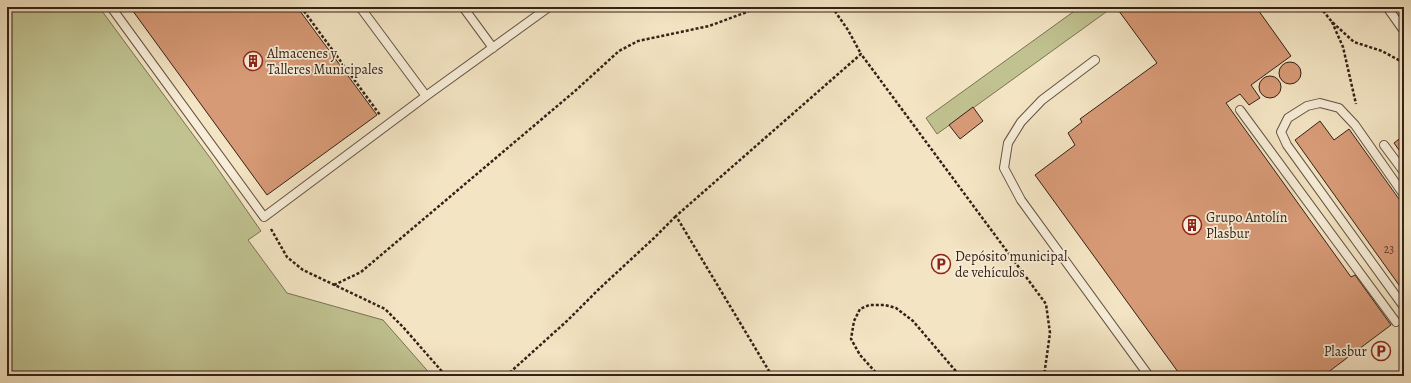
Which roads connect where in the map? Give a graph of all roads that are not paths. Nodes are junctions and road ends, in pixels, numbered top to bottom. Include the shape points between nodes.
1 (111, 7) edge
2 (360, 7) edge
3 (463, 7) edge
4 (550, 7) edge
5 (1387, 7) edge
6 (1404, 31) edge
7 (492, 48) junction
8 (1096, 60) dead end
9 (426, 96) junction
10 (1240, 110) dead end
11 (1384, 145) dead end
12 (1404, 172) edge
13 (1404, 195) edge
14 (1404, 308) edge
15 (1396, 322) dead end
16 (1149, 376) edge

1 - 9 lane via 264,217
2 - 9 lane
3 - 7 lane
4 - 7 lane
5 - 6 lane
7 - 9 lane
8 - 16 lane via 1042,100 1021,122 1008,143 1004,168 1021,200
10 - 15 lane
11 - 12 lane
13 - 14 lane via 1340,108 1320,103 1307,106 1288,118 1281,132 1287,146

